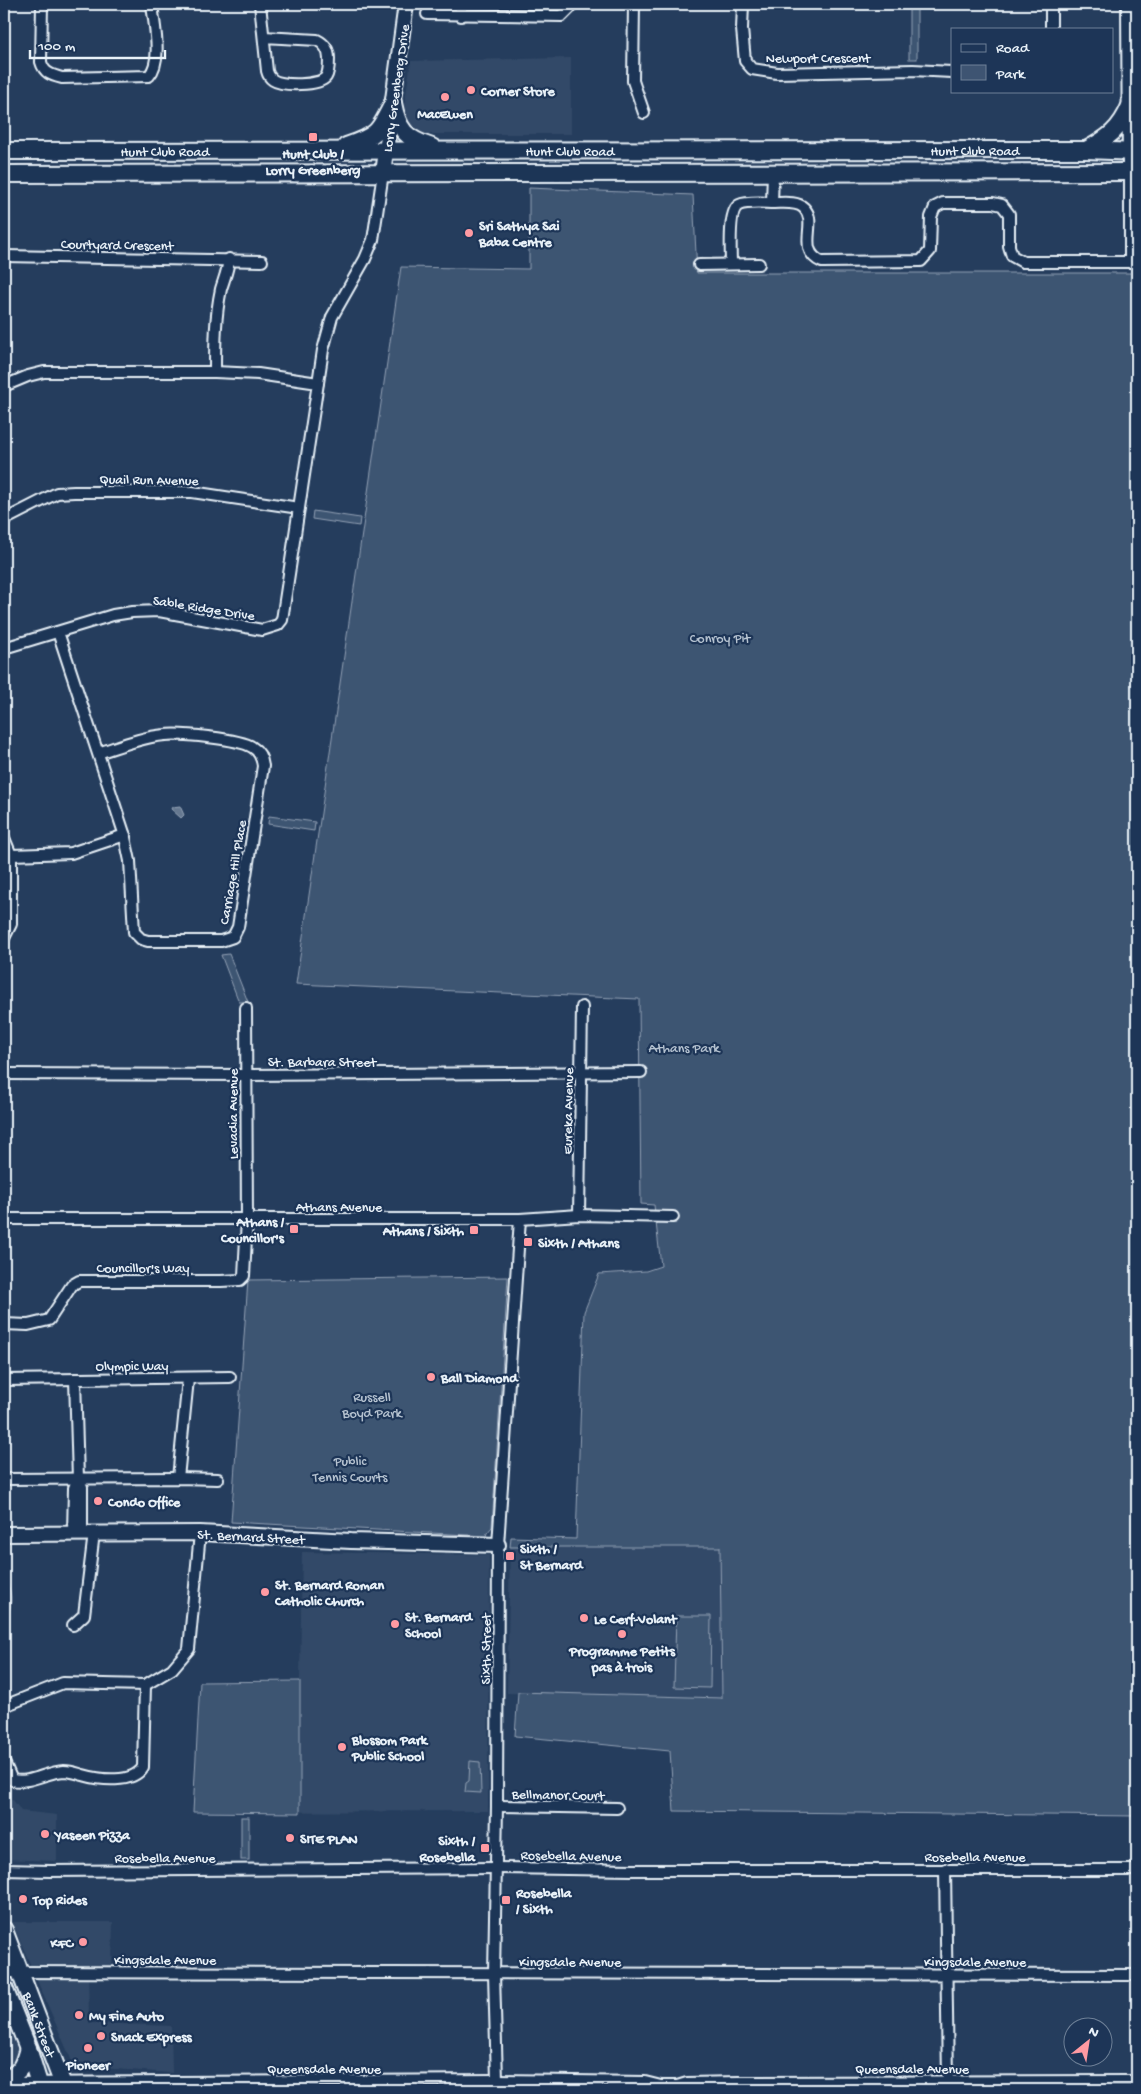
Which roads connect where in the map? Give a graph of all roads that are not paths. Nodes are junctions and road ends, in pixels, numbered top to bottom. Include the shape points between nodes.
1 (42, 4) edge
2 (152, 4) edge
3 (260, 4) edge
4 (406, 4) edge
5 (461, 4) edge
6 (634, 4) edge
7 (743, 4) edge
8 (1051, 4) edge
9 (1129, 4) edge
10 (568, 8) edge
11 (427, 14) dead end
12 (461, 16) junction
13 (1051, 28) edge
14 (264, 37) junction
15 (951, 72) edge
16 (393, 104) junction
17 (1130, 106) junction
18 (644, 113) dead end
19 (328, 150) junction
20 (445, 150) junction
21 (1086, 150) junction
22 (4, 151) edge
23 (386, 151) junction
24 (1134, 152) edge
25 (1134, 172) edge
26 (383, 173) junction
27 (772, 173) junction
28 (4, 174) edge
29 (772, 203) junction
30 (4, 256) edge
31 (229, 259) junction
32 (262, 261) dead end
33 (1134, 262) edge
34 (731, 264) junction
35 (759, 264) dead end
36 (699, 265) dead end
37 (215, 372) junction
38 (318, 383) junction
39 (4, 386) edge
40 (299, 508) junction
41 (4, 520) edge
42 (58, 632) junction
43 (4, 648) edge
44 (98, 753) junction
45 (125, 835) junction
46 (4, 838) edge
47 (11, 855) junction
48 (4, 938) edge
49 (582, 1007) dead end
50 (246, 1008) dead end
51 (641, 1072) dead end
52 (4, 1074) edge
53 (581, 1074) junction
54 (246, 1075) junction
55 (579, 1215) junction
56 (673, 1217) dead end
57 (4, 1219) edge
58 (520, 1219) junction
59 (246, 1220) junction
60 (4, 1324) edge
61 (230, 1377) dead end
62 (75, 1379) junction
63 (188, 1379) junction
64 (4, 1380) edge
65 (178, 1478) junction
66 (4, 1479) edge
67 (78, 1479) junction
68 (218, 1479) dead end
69 (83, 1533) junction
70 (200, 1533) junction
71 (4, 1534) edge
72 (498, 1544) junction
73 (73, 1625) dead end
74 (145, 1685) junction
75 (4, 1706) edge
76 (4, 1762) edge
77 (498, 1806) junction
78 (617, 1808) dead end
79 (496, 1868) junction
80 (4, 1870) edge
81 (946, 1870) junction
82 (1137, 1870) edge
83 (4, 1930) edge
84 (11, 1972) edge
85 (494, 1974) junction
86 (946, 1974) junction
87 (1137, 1975) edge
88 (4, 1988) edge
89 (28, 2048) junction
90 (497, 2080) junction
91 (1137, 2081) edge
92 (4, 2082) edge
93 (645, 2082) junction
94 (948, 2082) junction
95 (686, 2083) junction
96 (739, 2086) edge
97 (40, 2087) edge
98 (64, 2087) edge
99 (668, 2088) edge

1 - 2 street via 41,62 51,76 62,78 149,76 157,60
3 - 14 street
4 - 16 street, Lorry Greenberg Drive
5 - 12 street
6 - 18 street via 633,81
7 - 15 street, Newport Crescent via 745,61 752,69 777,73
8 - 13 street
9 - 17 street
10 - 12 street via 562,16
11 - 12 street
14 - 14 street via 322,42 329,51 326,77 313,84 275,82 267,71
16 - 19 main road via 383,124 371,137
16 - 20 main road via 398,122 408,136
16 - 23 street, Lorry Greenberg Drive
17 - 21 main road via 1124,120 1112,134
17 - 24 street
19 - 22 main road, Hunt Club Road
19 - 23 main road, Hunt Club Road
20 - 21 main road, Hunt Club Road
20 - 23 main road, Hunt Club Road
21 - 24 main road, Hunt Club Road
23 - 26 street, Lorry Greenberg Drive
24 - 25 street
25 - 27 main road, Hunt Club Road
25 - 33 street
26 - 27 main road, Hunt Club Road
26 - 28 main road, Hunt Club Road
26 - 38 street, Sable Ridge Drive via 373,240 332,317
27 - 29 street
29 - 33 street via 796,203 803,207 808,216 809,252 822,262 921,262 930,251 931,217 935,207 943,203 993,203 1002,206 1009,214 1012,256 1023,262
29 - 34 street via 735,207
30 - 31 street, Courtyard Crescent
31 - 32 street, Courtyard Crescent
31 - 37 street via 215,333
34 - 35 street
34 - 36 street
37 - 38 street via 258,374
37 - 39 street via 44,372
38 - 40 street, Sable Ridge Drive
40 - 41 street, Quail Run Avenue via 192,492 74,492 57,493
40 - 42 street, Sable Ridge Drive via 284,614 278,625 262,630 151,611 113,615
42 - 43 street, Sable Ridge Drive
42 - 44 street, Carriage Hill Place
44 - 45 street, Carriage Hill Place
44 - 45 street, Carriage Hill Place via 142,739 173,734 246,744 262,758 238,927 227,940 148,942 137,936 133,924 130,861
45 - 47 street via 71,853
46 - 47 street
47 - 48 street via 11,924
49 - 53 street, Eureka Avenue
50 - 54 street, Levadia Avenue
51 - 53 street, St. Barbara Street
52 - 54 street, St. Barbara Street
53 - 54 street, St. Barbara Street
53 - 55 street, Eureka Avenue
54 - 59 street, Levadia Avenue
55 - 56 street, Athans Avenue
55 - 58 street, Athans Avenue
57 - 59 street, Athans Avenue
58 - 59 street, Athans Avenue
58 - 72 street, Sixth Street
59 - 60 street, Councillor's Way via 244,1276 240,1280 79,1281 72,1285 49,1320 28,1325
61 - 63 street, Olympic Way
62 - 63 street, Olympic Way
62 - 64 street, Olympic Way
62 - 67 street
63 - 65 street, Olympic Way
65 - 67 street
65 - 68 street
66 - 67 street
67 - 69 street via 82,1487
69 - 70 street, St. Bernard Street
69 - 71 street, St. Bernard Street
69 - 73 street via 84,1615
70 - 72 street, St. Bernard Street
70 - 74 street via 189,1649 172,1668
72 - 77 street, Sixth Street
74 - 75 street via 63,1683
74 - 76 street via 143,1767 132,1777 123,1780 64,1771 20,1782 12,1780
77 - 78 street, Bellmanor Court
77 - 79 street, Sixth Street
79 - 80 street, Rosebella Avenue
79 - 81 street, Rosebella Avenue
79 - 85 street, Sixth Street
81 - 82 street, Rosebella Avenue
81 - 86 street
83 - 84 main road, Bank Street
84 - 85 street, Kingsdale Avenue
84 - 98 main road, Bank Street
85 - 86 street, Kingsdale Avenue
85 - 90 street, Sixth Street
86 - 87 street, Kingsdale Avenue
86 - 94 street
88 - 89 main road, Bank Street
89 - 92 main road via 22,2067
89 - 97 main road, Bank Street
90 - 93 street, Queensdale Avenue
90 - 98 street, Queensdale Avenue
91 - 94 street, Queensdale Avenue
92 - 97 street, Queensdale Avenue
93 - 95 street, Queensdale Avenue via 678,2079
93 - 99 street, Queensdale Avenue
94 - 96 street, Queensdale Avenue
95 - 96 street, Queensdale Avenue
95 - 99 street, Queensdale Avenue
97 - 98 street, Queensdale Avenue

